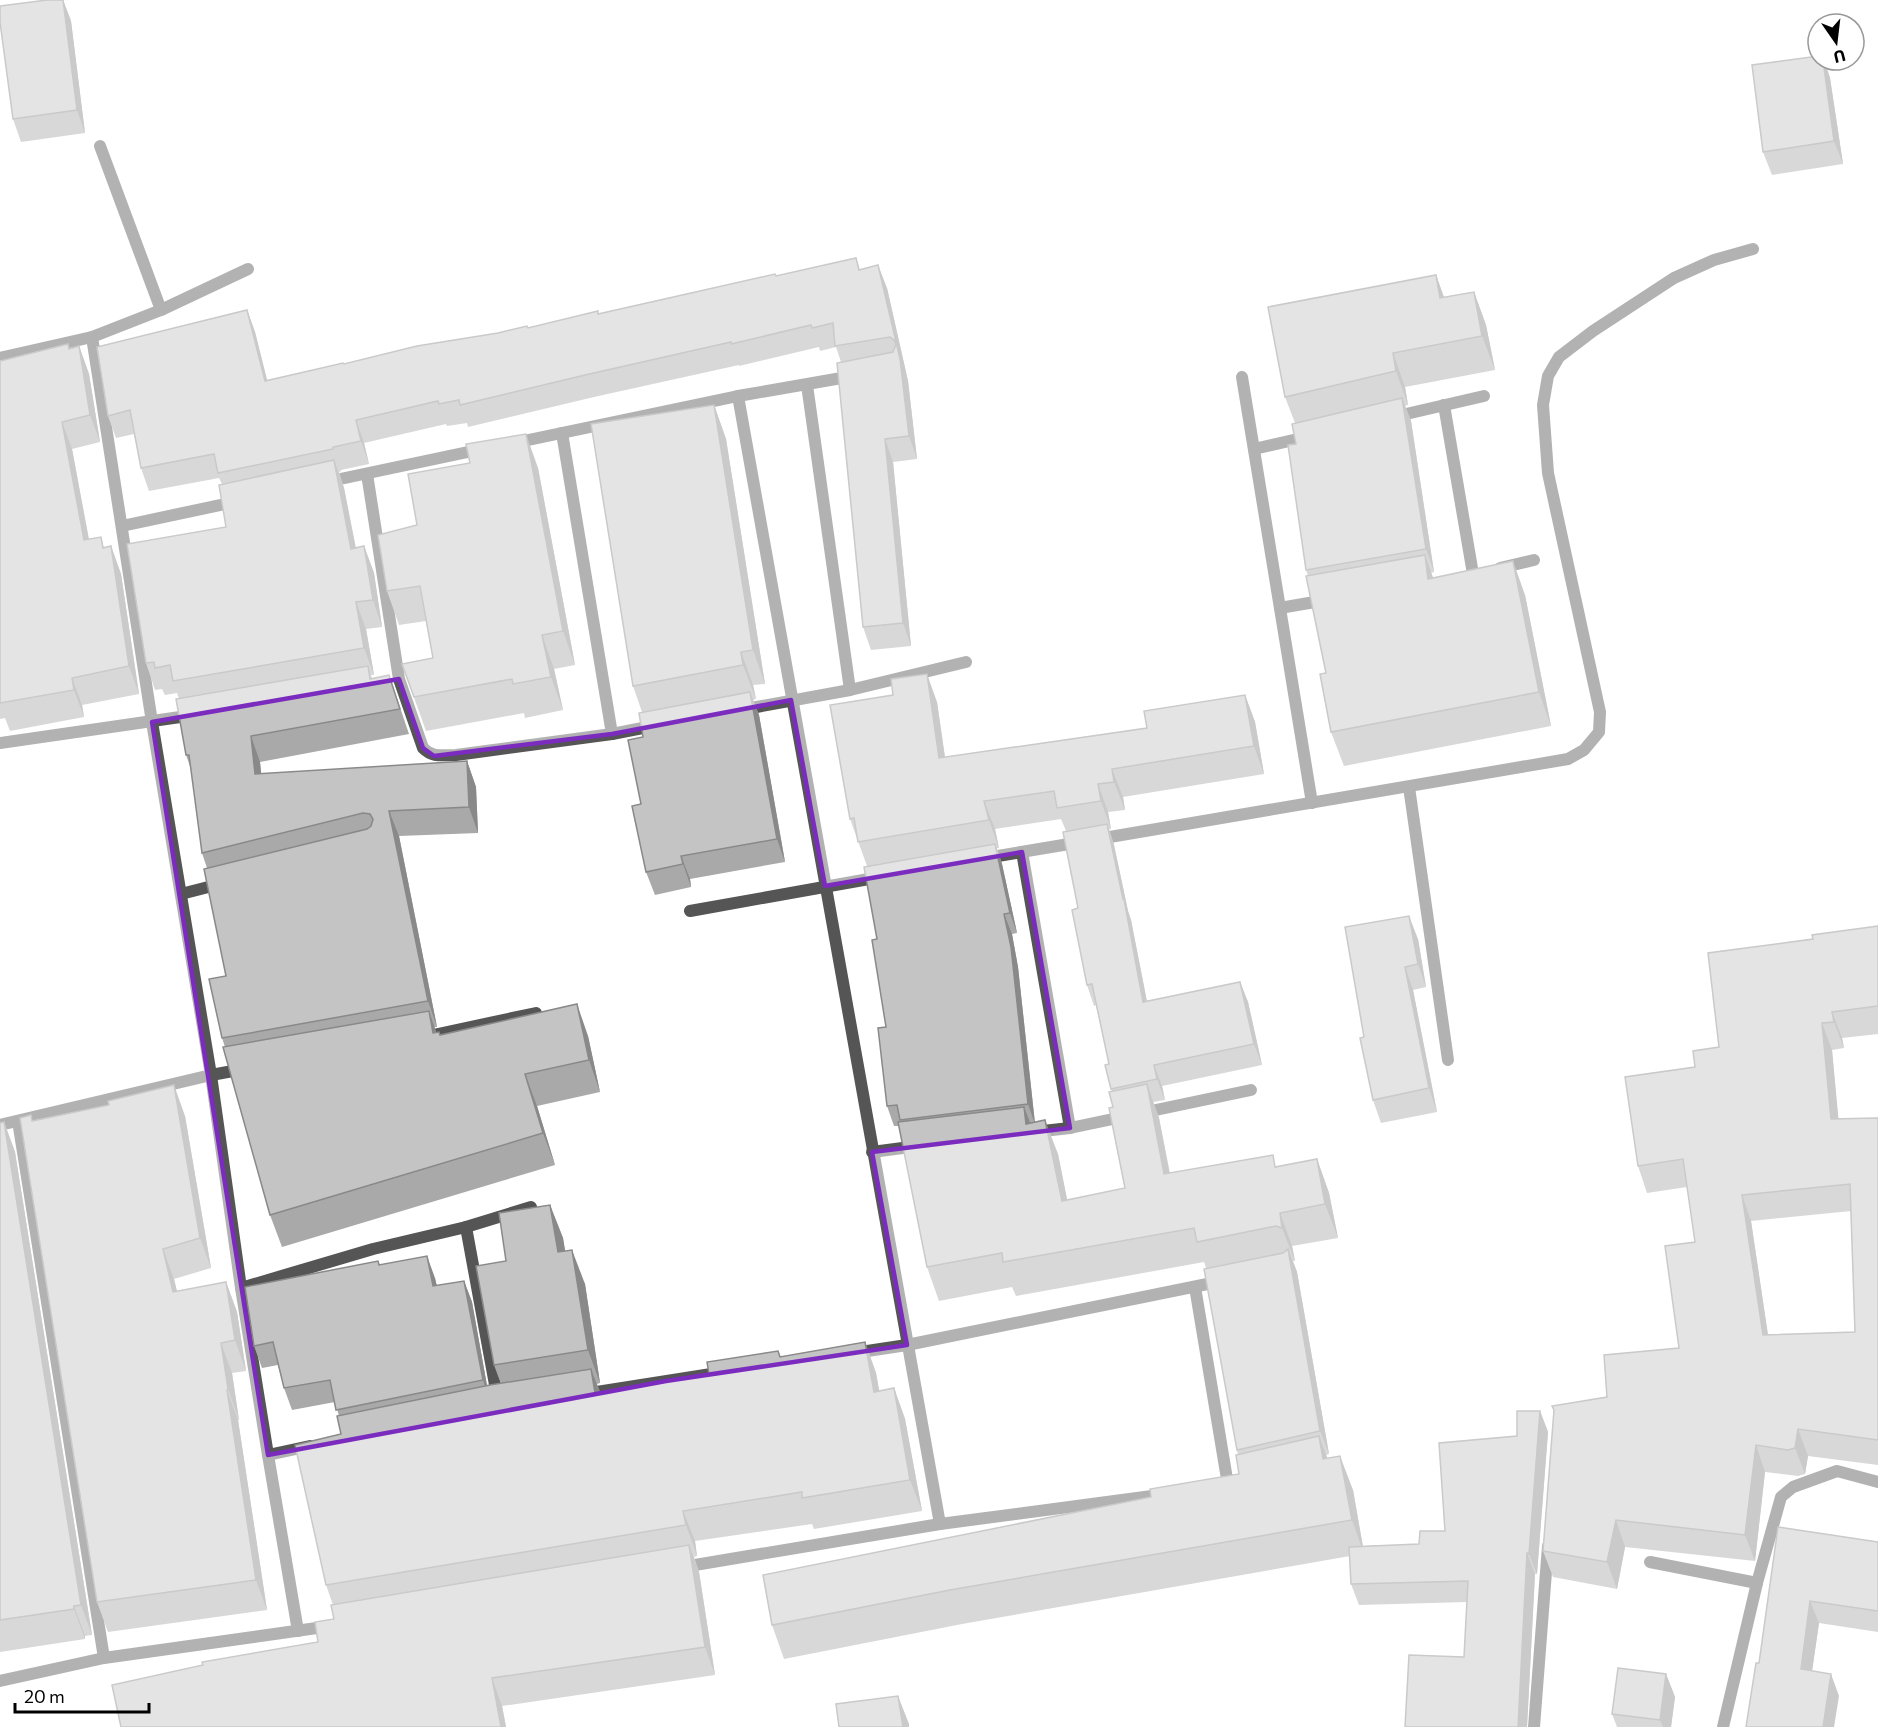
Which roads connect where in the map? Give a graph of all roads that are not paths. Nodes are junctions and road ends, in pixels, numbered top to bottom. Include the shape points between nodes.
1 (100, 146) dead end
2 (1753, 249) dead end
3 (248, 269) dead end
4 (161, 310) junction
5 (92, 337) junction
6 (0, 358) edge
7 (862, 374) edge
8 (1242, 377) dead end
9 (807, 385) junction
10 (738, 396) junction
11 (1484, 396) dead end
12 (1444, 405) junction
13 (1377, 421) edge
14 (562, 433) junction
15 (1321, 434) edge
16 (1254, 449) junction
17 (367, 474) junction
18 (309, 486) edge
19 (250, 498) edge
20 (122, 526) junction
21 (1534, 560) dead end
22 (1337, 598) edge
23 (1280, 608) junction
24 (966, 663) dead end
25 (849, 690) junction
26 (791, 700) junction
27 (211, 712) edge
28 (724, 713) edge
29 (152, 722) junction
30 (668, 723) edge
31 (612, 734) junction
32 (0, 743) edge
33 (1409, 787) junction
34 (1312, 802) junction
35 (1022, 852) junction
36 (976, 860) edge
37 (894, 874) edge
38 (238, 880) edge
39 (825, 886) junction
40 (182, 894) junction
41 (690, 911) dead end
42 (536, 1013) edge
43 (408, 1040) edge
44 (1448, 1060) dead end
45 (257, 1066) edge
46 (211, 1075) junction
47 (1251, 1090) dead end
48 (18, 1121) junction
49 (0, 1125) edge
50 (1070, 1128) junction
51 (1023, 1134) edge
52 (930, 1145) edge
53 (872, 1152) junction
54 (531, 1207) edge
55 (466, 1227) junction
56 (1237, 1278) edge
57 (1195, 1287) junction
58 (241, 1288) junction
59 (907, 1345) junction
60 (838, 1355) edge
61 (735, 1370) edge
62 (566, 1397) edge
63 (499, 1409) edge
64 (326, 1443) edge
65 (267, 1455) junction
66 (1878, 1482) edge
67 (1227, 1485) edge
68 (1182, 1491) edge
69 (940, 1524) junction
70 (1549, 1530) edge
71 (1650, 1562) dead end
72 (671, 1569) edge
73 (1758, 1582) junction
74 (345, 1623) edge
75 (298, 1631) junction
76 (104, 1658) junction
77 (0, 1681) edge
78 (1534, 1727) edge
79 (1724, 1727) edge

1 - 4 street
2 - 33 street via 1714,260 1674,278 1559,357 1548,376 1543,405 1548,472 1600,712 1599,732 1584,750 1568,759
3 - 4 street
4 - 5 street
5 - 6 street
5 - 20 street
7 - 9 street
8 - 16 street
9 - 10 street
9 - 25 street
10 - 14 street
10 - 26 street
11 - 12 street
12 - 13 street
12 - 21 street via 1468,575
14 - 17 street
14 - 31 street
15 - 16 street
16 - 23 street
17 - 18 street
17 - 31 street via 393,680 423,748 434,756 456,755
19 - 20 street
20 - 29 street
22 - 23 street
23 - 34 street
24 - 25 street
25 - 26 street
26 - 28 street
26 - 39 street
27 - 29 street
29 - 32 street
29 - 40 street
30 - 31 street
33 - 34 street
33 - 44 street
34 - 35 street
35 - 36 street
35 - 50 street
37 - 39 street
38 - 40 street
39 - 41 street
39 - 53 street
40 - 46 street
42 - 43 street
45 - 46 street
46 - 48 street
46 - 58 street
47 - 50 street
48 - 49 street
48 - 76 street
50 - 51 street
52 - 53 street
53 - 59 street
54 - 55 street
55 - 58 street via 373,1248
55 - 63 street
56 - 57 street
57 - 59 street
57 - 67 street
58 - 65 street
59 - 60 street
59 - 69 street
61 - 62 street
64 - 65 street
65 - 75 street
66 - 73 street via 1837,1471 1786,1491 1781,1497
68 - 69 street
69 - 72 street
70 - 78 street
71 - 73 street
73 - 79 street
74 - 75 street
75 - 76 street
76 - 77 street

